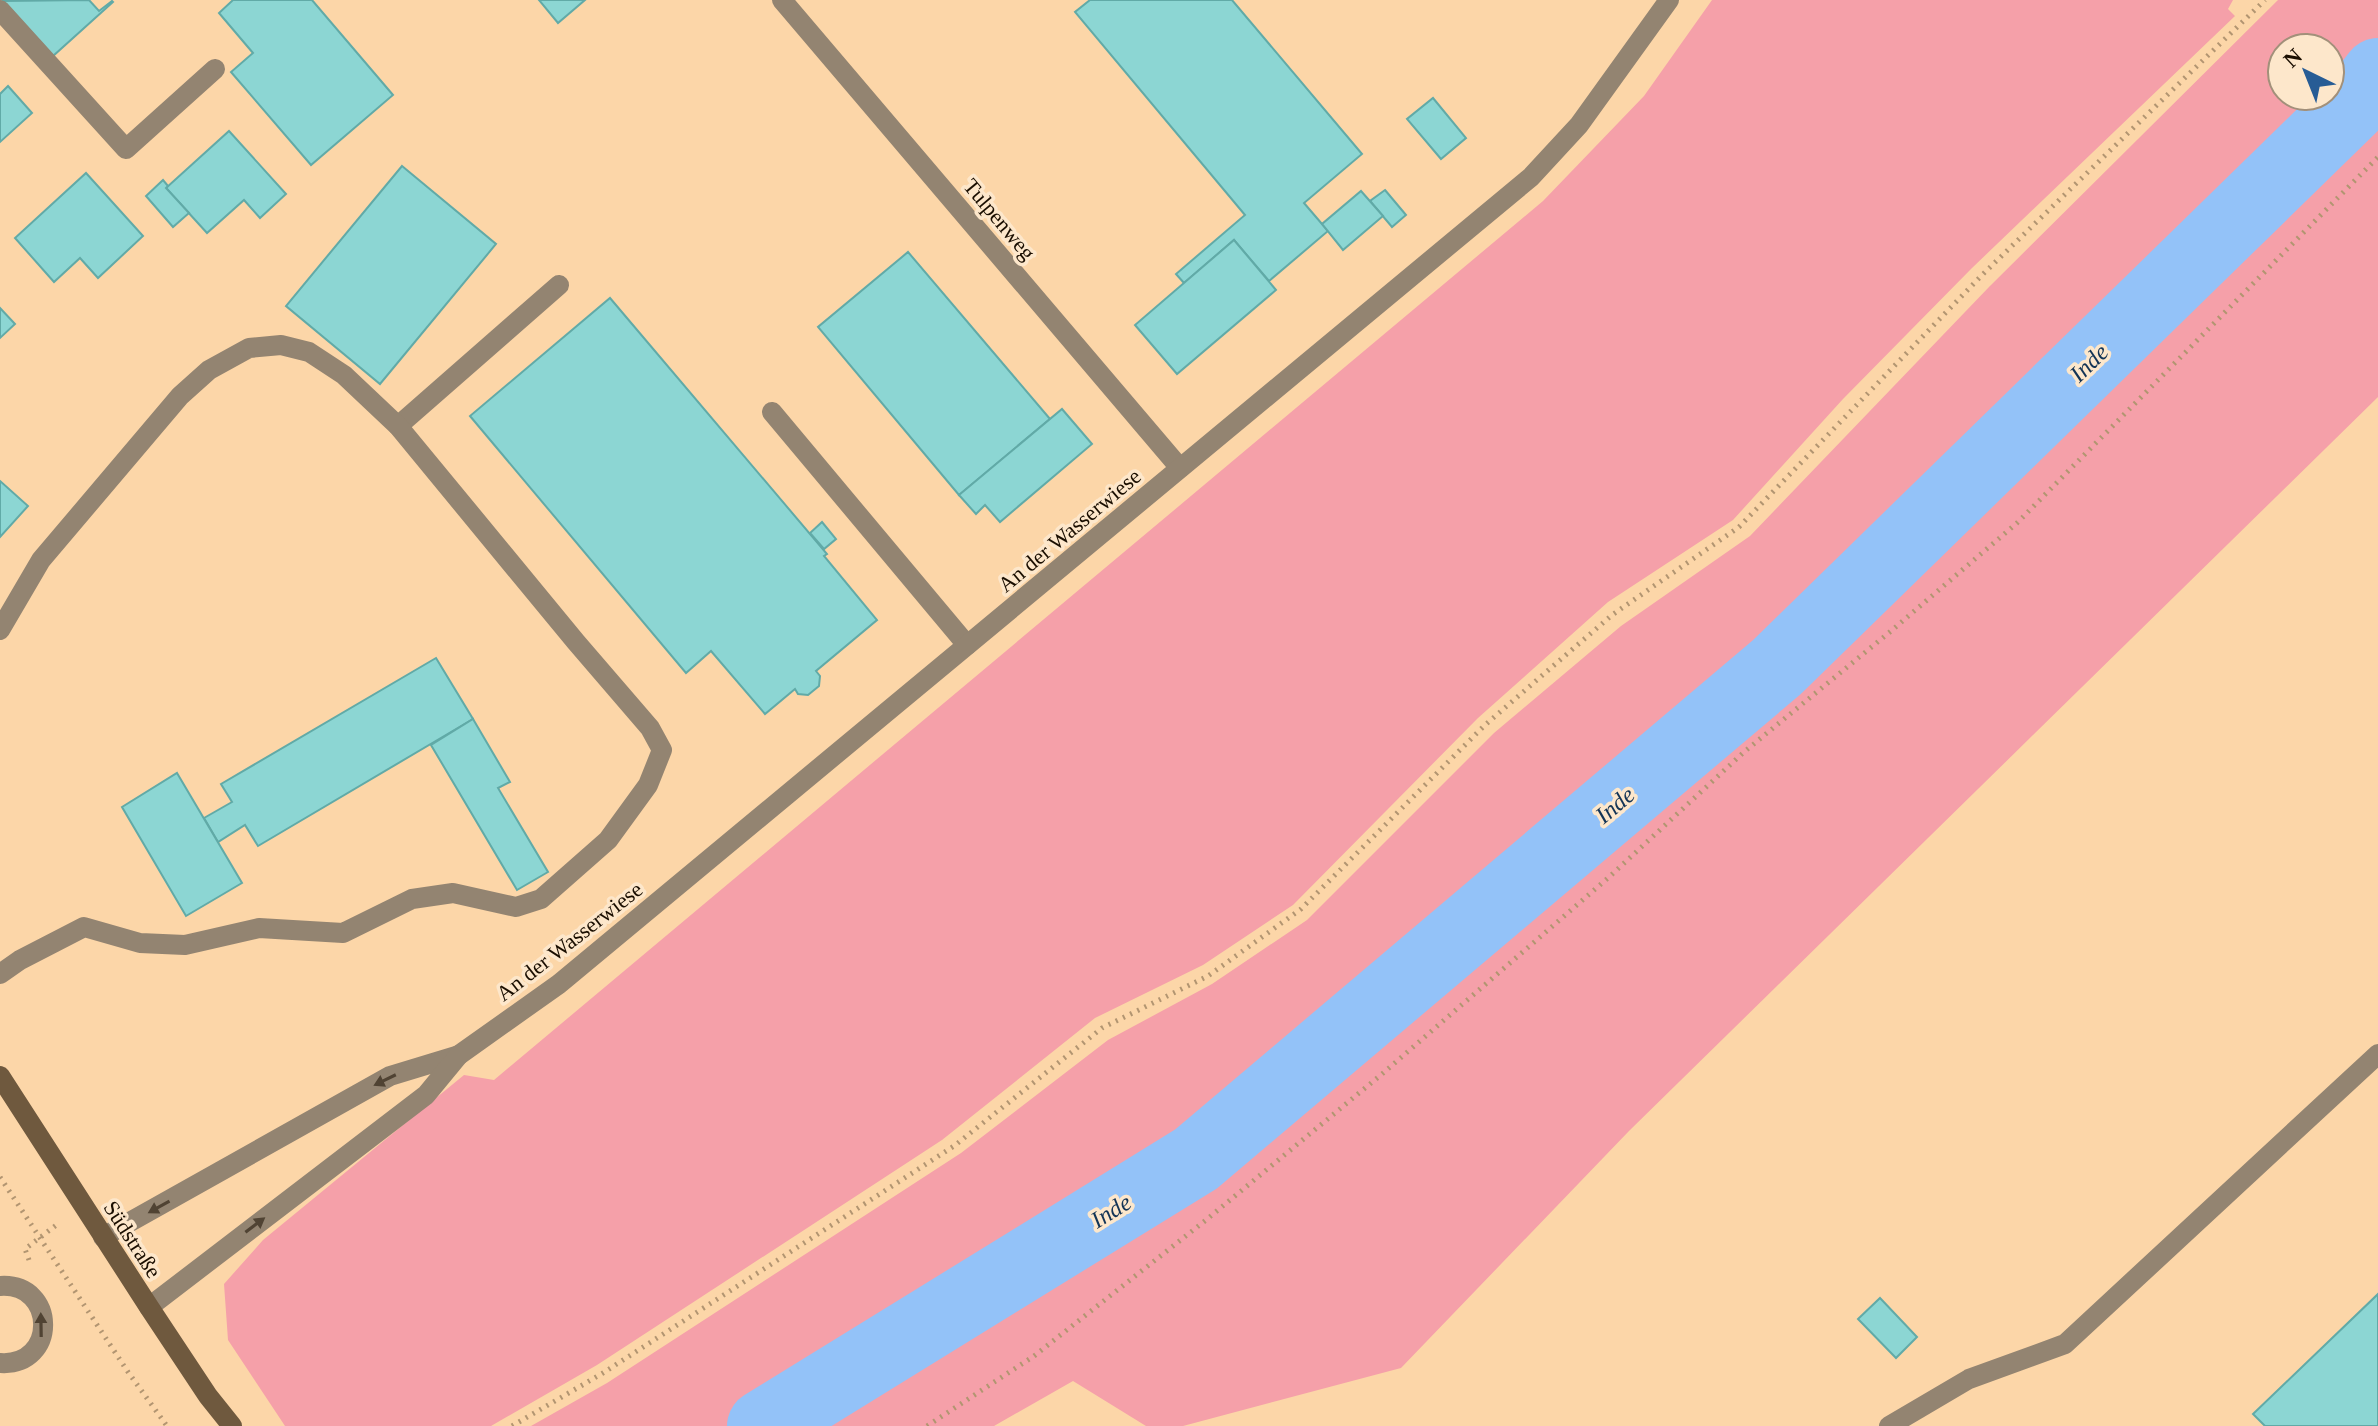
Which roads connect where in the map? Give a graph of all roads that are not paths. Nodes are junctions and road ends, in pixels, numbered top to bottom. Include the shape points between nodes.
1 (782, 0) edge
2 (1669, 0) edge
3 (0, 10) edge
4 (215, 69) dead end
5 (559, 285) dead end
6 (772, 412) dead end
7 (398, 426) junction
8 (1180, 468) junction
9 (0, 630) edge
10 (967, 645) junction
11 (0, 974) edge
12 (2378, 1054) edge
13 (459, 1055) junction
14 (0, 1076) edge
15 (103, 1237) junction
16 (10, 1287) edge
17 (149, 1307) junction
18 (0, 1363) edge
19 (232, 1426) edge
20 (1889, 1426) edge

1 - 8 street, Tulpenweg
2 - 8 street, An der Wasserwiese via 1579,125 1531,177
3 - 4 street via 126,149
5 - 7 street
6 - 10 street
7 - 9 street via 344,375 309,352 281,345 249,348 209,370 180,396 41,560
7 - 11 street via 650,728 662,750 648,785 608,840 541,899 516,907 453,893 412,899 343,933 259,928 185,945 140,943 84,927
8 - 10 street, An der Wasserwiese
10 - 13 street, An der Wasserwiese via 559,984
12 - 20 street via 2065,1344 1969,1379
13 -> 15 street, An der Wasserwiese via 390,1076
17 -> 13 street, An der Wasserwiese via 426,1095
14 - 15 main road, Südstraße
15 - 17 main road, Südstraße
18 -> 16 street via 31,1353 44,1331 31,1295
17 - 19 main road, Südstraße

